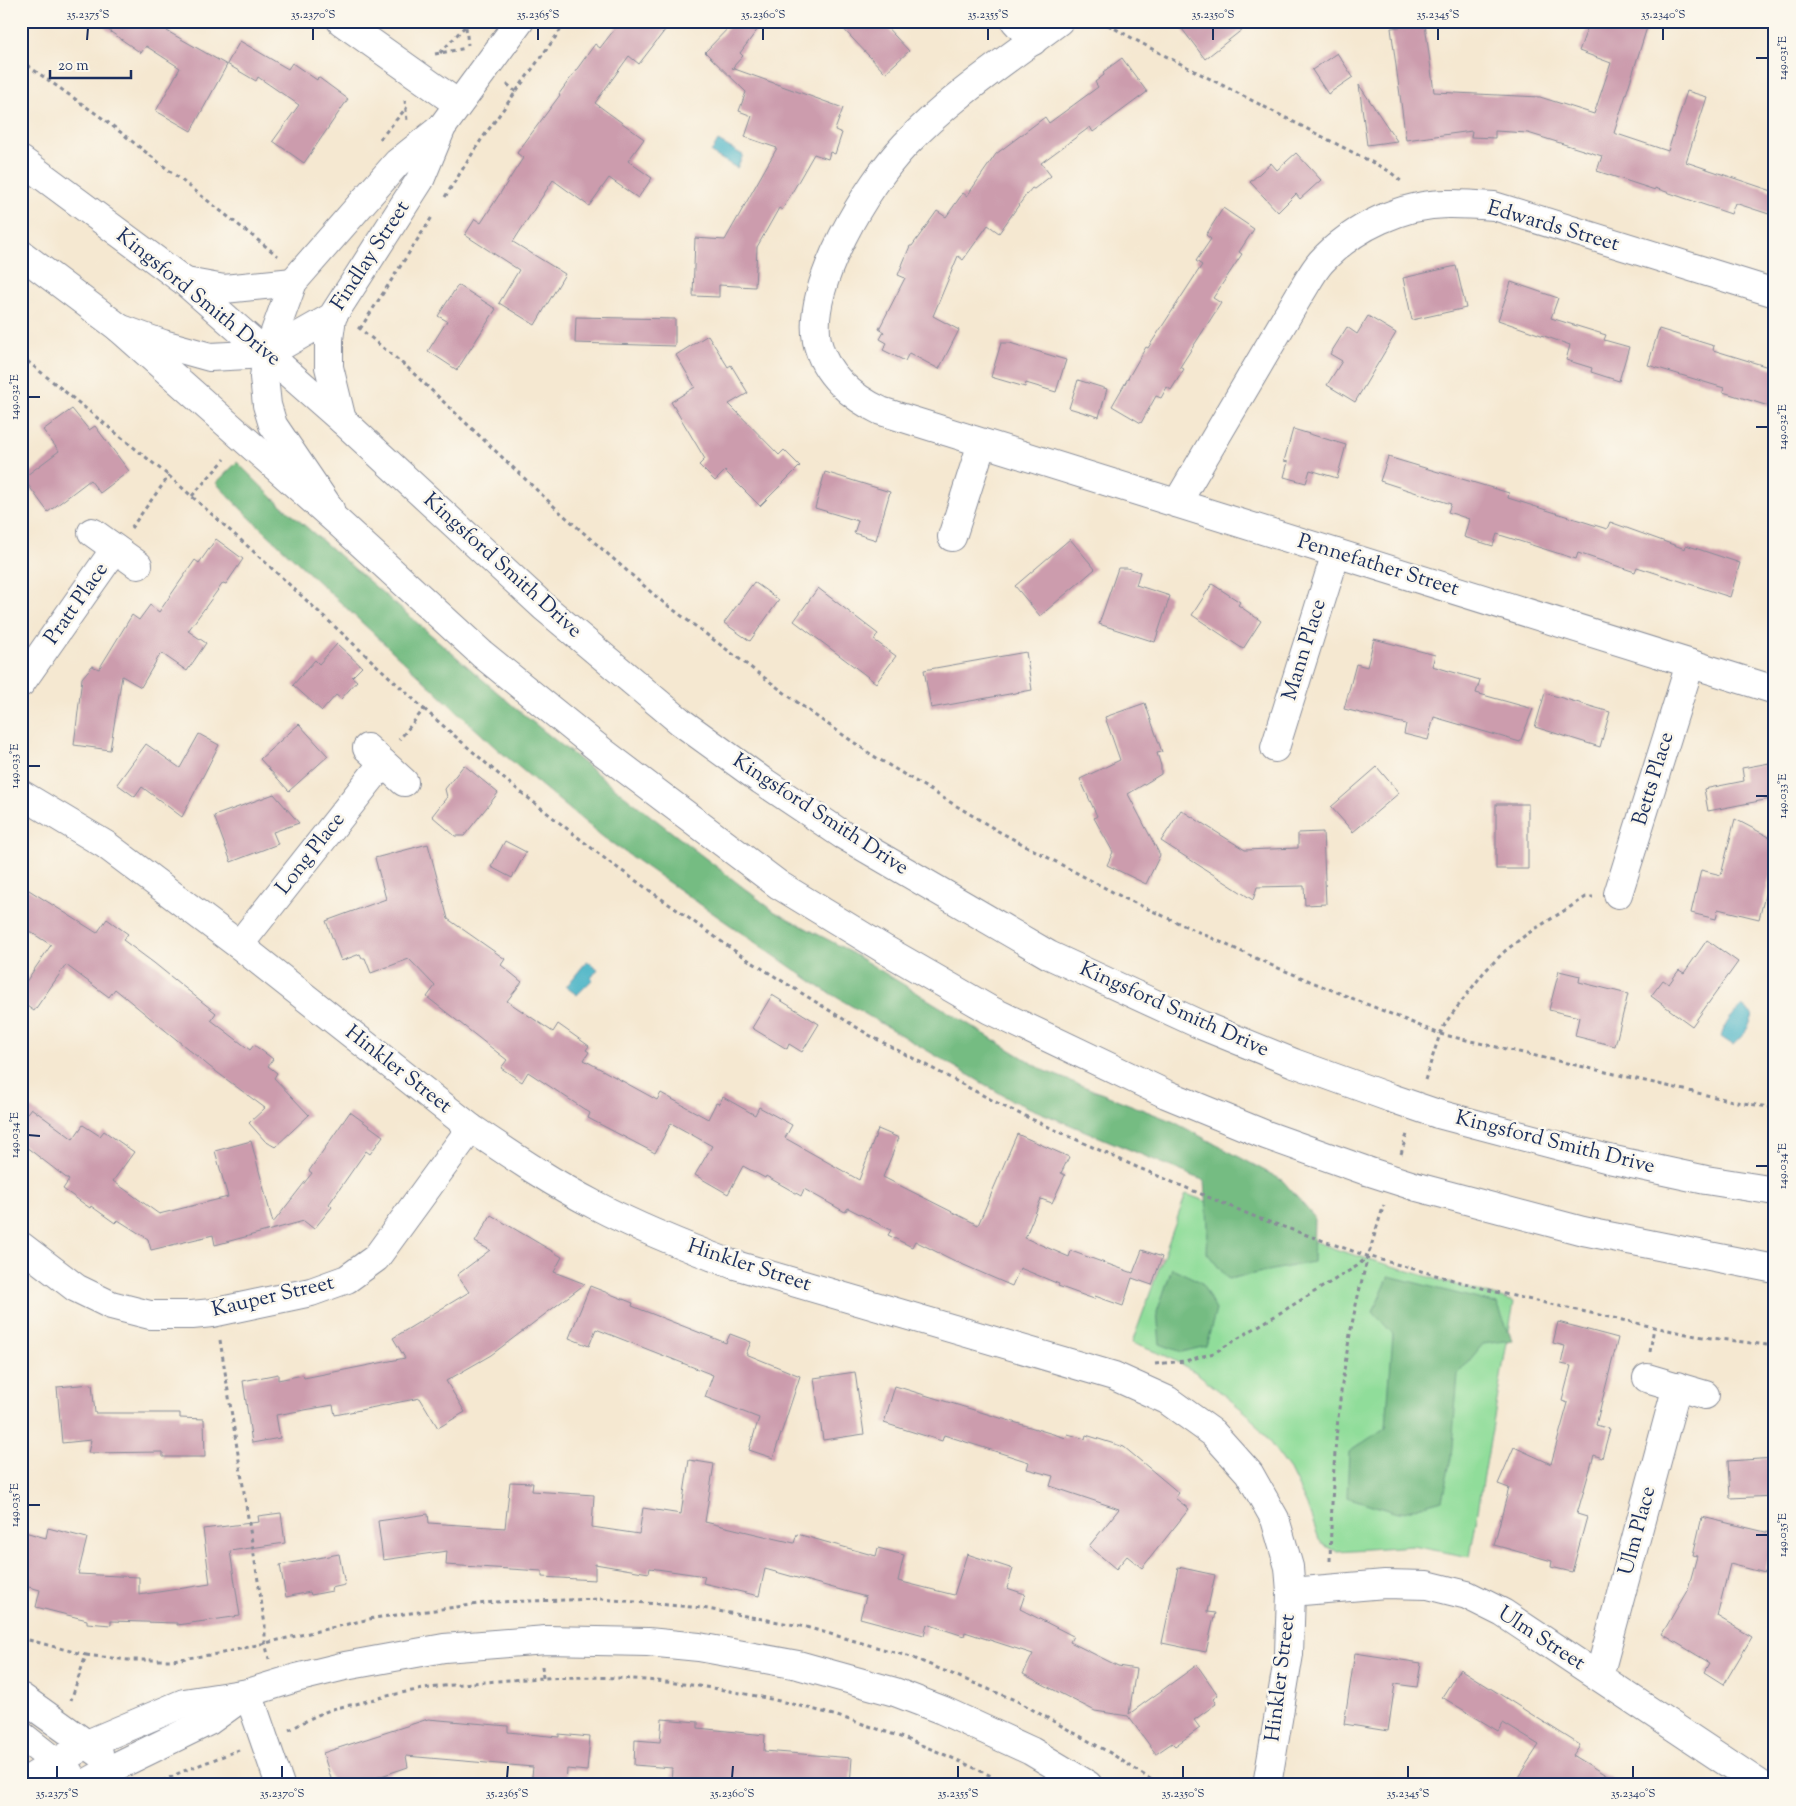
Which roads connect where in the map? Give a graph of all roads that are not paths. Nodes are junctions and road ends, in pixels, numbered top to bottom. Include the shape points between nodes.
1 (341, 21) edge
2 (520, 21) edge
3 (1015, 21) edge
4 (1059, 21) edge
5 (1033, 41) junction
6 (458, 104) junction
7 (442, 127) junction
8 (21, 160) edge
9 (21, 254) edge
10 (184, 281) junction
11 (294, 282) junction
12 (1775, 293) edge
13 (332, 317) junction
14 (118, 327) junction
15 (268, 354) junction
16 (342, 420) junction
17 (982, 442) junction
18 (1176, 503) junction
19 (339, 523) junction
20 (92, 532) dead end
21 (952, 537) dead end
22 (116, 549) junction
23 (1336, 553) junction
24 (138, 565) dead end
25 (1690, 664) junction
26 (21, 683) edge
27 (1775, 690) edge
28 (1275, 748) dead end
29 (404, 782) dead end
30 (21, 794) edge
31 (1618, 894) dead end
32 (239, 945) junction
33 (471, 1128) junction
34 (1775, 1191) edge
35 (21, 1246) edge
36 (1775, 1269) edge
37 (1647, 1378) road end
38 (1677, 1386) junction
39 (1705, 1395) dead end
40 (1291, 1592) junction
41 (1599, 1676) junction
42 (248, 1693) junction
43 (21, 1697) edge
44 (21, 1735) edge
45 (86, 1744) junction
46 (56, 1762) junction
47 (117, 1766) junction
48 (21, 1784) edge
49 (84, 1785) edge
50 (280, 1785) edge
51 (1088, 1785) edge
52 (1267, 1785) edge
53 (1761, 1785) edge

1 - 6 street
2 - 6 street, Findlay Street
3 - 5 street
4 - 5 street, Pennefather Street
5 - 17 street, Pennefather Street via 955,99 904,145 864,198 834,255 816,310 817,340 822,355 839,382 865,404
6 - 7 street, Findlay Street
7 - 11 street, Findlay Street via 397,164
7 - 13 street, Findlay Street via 420,180
8 - 10 street, Kingsford Smith Drive
9 - 14 street
10 - 11 street via 224,289
10 - 15 street, Kingsford Smith Drive
11 - 15 street, Findlay Street
12 - 18 street, Edwards Street via 1494,206 1450,204 1407,210 1350,236 1321,262
13 - 15 street, Findlay Street
13 - 16 street via 329,367
14 - 15 street, Findlay Street via 210,357
14 - 19 street
15 - 16 street, Kingsford Smith Drive
15 - 19 street, Findlay Street via 264,377 273,425
16 - 34 street, Kingsford Smith Drive, bridge via 544,607 681,722 842,835 1049,955 1201,1025 1294,1063 1438,1114 1609,1159
17 - 18 street, Pennefather Street
17 - 21 street
18 - 23 street, Pennefather Street
19 - 36 street, bridge via 482,654 603,752 779,885 990,1010 1166,1094 1266,1135 1368,1171 1583,1231
20 - 22 street, Pratt Place
22 - 24 street, Pratt Place
22 - 26 street, Pratt Place
23 - 25 street, Pennefather Street
23 - 28 street, Mann Place
25 - 27 street, Pennefather Street
25 - 31 street, Betts Place
29 - 32 street, Long Place via 375,755
30 - 32 street, Hinkler Street via 106,845
32 - 33 street, Hinkler Street
33 - 35 street, Kauper Street via 376,1258 347,1279 311,1292 216,1312 150,1314 111,1305 76,1288
33 - 40 street, Hinkler Street via 595,1205 685,1246 742,1267 1114,1376 1167,1400 1212,1433 1249,1473 1275,1518 1289,1567
37 - 38 street
38 - 39 street
38 - 41 street, Ulm Place
40 - 41 street, Ulm Street via 1393,1584 1427,1585 1467,1595 1503,1613
40 - 52 street, Hinkler Street via 1289,1654
41 - 53 street, Ulm Street
42 - 45 street via 184,1703
42 - 47 street via 209,1721
42 - 50 street
42 - 51 street via 344,1666 444,1648 546,1640 648,1642 699,1647 798,1665 895,1692 1031,1751
43 - 45 street
44 - 46 street
45 - 46 street
45 - 47 street
46 - 48 street
46 - 49 street
47 - 49 street

